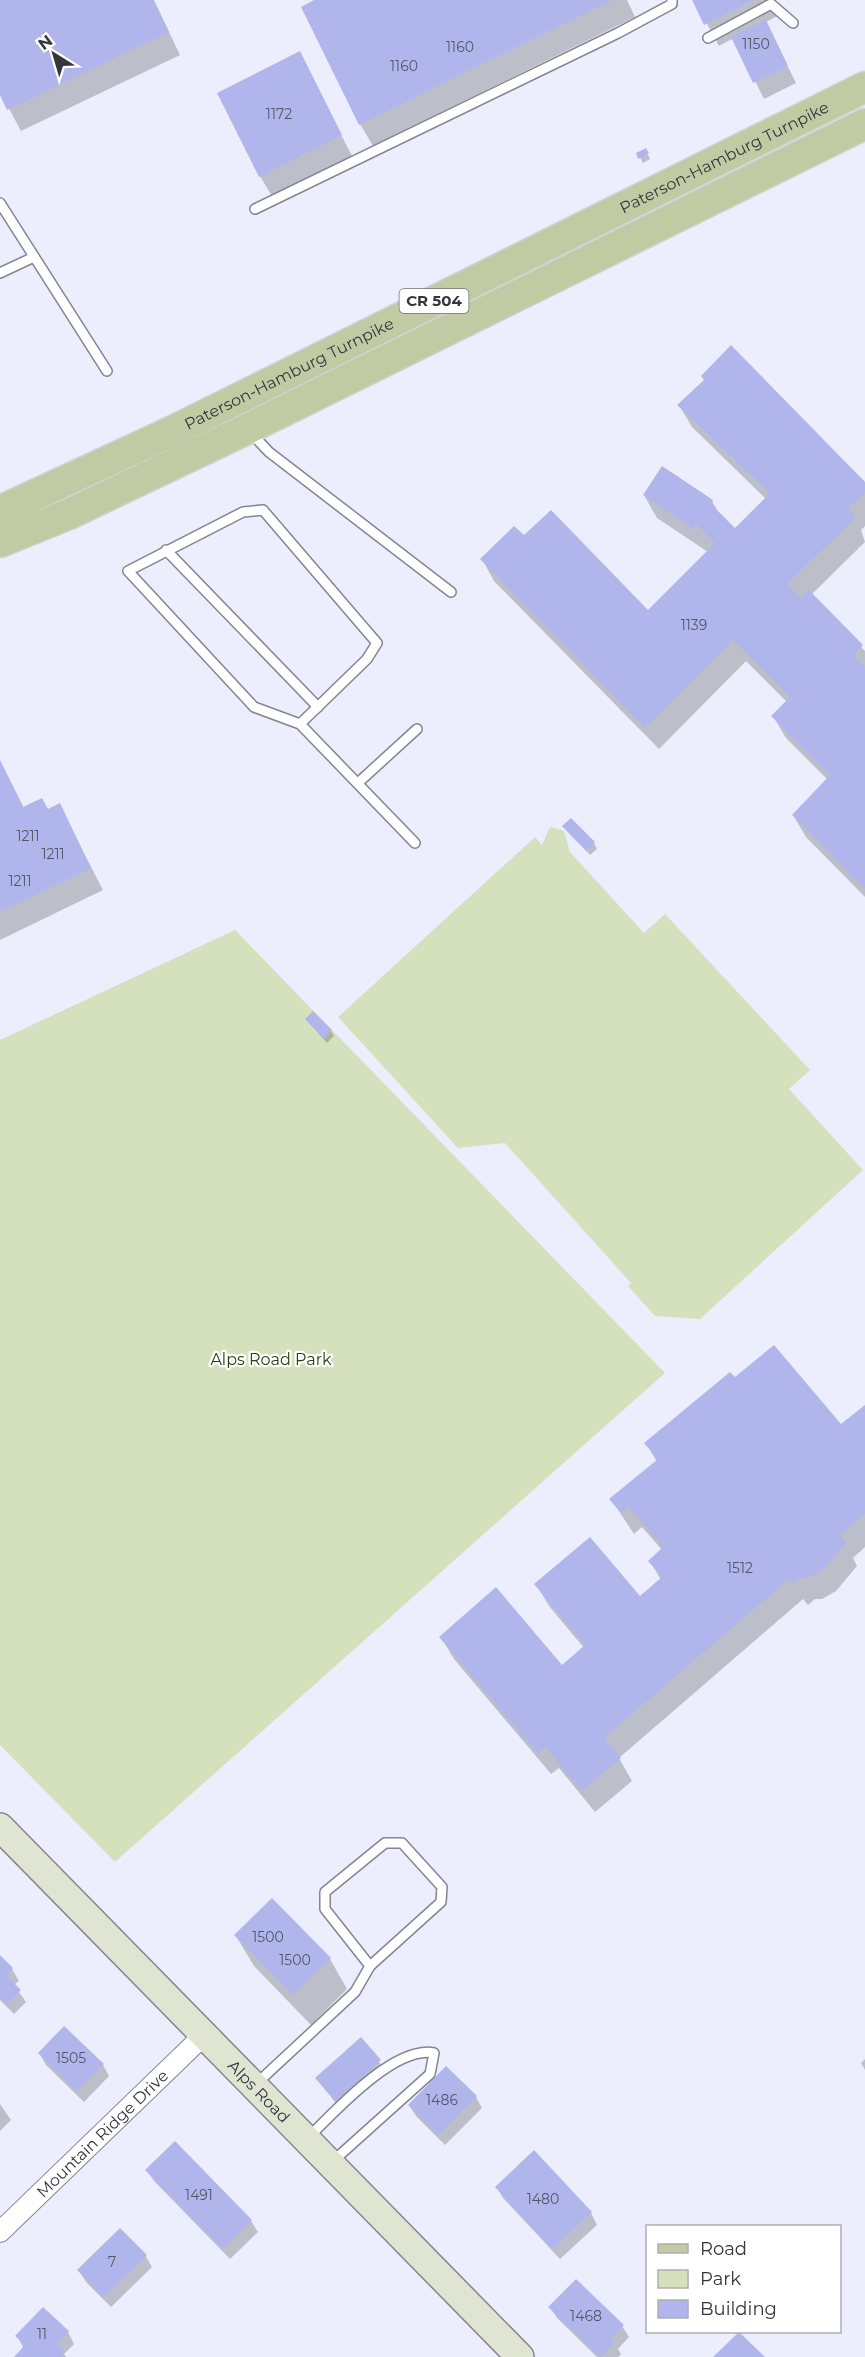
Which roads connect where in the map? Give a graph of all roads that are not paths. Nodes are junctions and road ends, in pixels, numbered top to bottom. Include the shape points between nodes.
1 (672, 0) edge
2 (793, 23) dead end
3 (708, 38) dead end
4 (865, 87) edge
5 (865, 124) edge
6 (0, 203) edge
7 (255, 209) dead end
8 (34, 257) junction
9 (0, 273) edge
10 (107, 371) dead end
11 (247, 429) junction
12 (0, 511) edge
13 (0, 542) edge
14 (166, 550) junction
15 (452, 592) dead end
16 (318, 707) junction
17 (300, 724) junction
18 (417, 729) dead end
19 (359, 782) junction
20 (415, 843) dead end
21 (0, 1827) edge
22 (369, 1966) junction
23 (204, 2034) junction
24 (254, 2086) junction
25 (306, 2140) junction
26 (330, 2164) junction
27 (0, 2232) edge
28 (520, 2357) edge

1 - 7 lane via 672,4 618,33
2 - 3 lane via 771,4
4 - 12 main road, Paterson-Hamburg Turnpike / CR 504 via 175,430
5 - 11 main road, Paterson-Hamburg Turnpike / CR 504
6 - 8 lane
8 - 9 lane
8 - 10 lane
11 - 13 main road, Paterson-Hamburg Turnpike / CR 504 via 69,514
11 - 15 lane via 269,452
14 - 16 lane
14 - 16 lane via 243,512 263,510 377,643 367,659
14 - 17 lane via 128,571 254,707
16 - 17 lane
17 - 19 lane
18 - 19 lane
19 - 20 lane
21 - 23 main road, Alps Road
22 - 22 lane via 325,1909 325,1892 385,1843 402,1843 442,1887 441,1902
22 - 24 lane via 355,1992
23 - 24 main road, Alps Road
23 - 27 street, Mountain Ridge Drive
24 - 25 main road, Alps Road
25 - 26 main road, Alps Road
25 - 26 lane via 353,2094 390,2067 410,2056 434,2053 430,2074
26 - 28 main road, Alps Road

